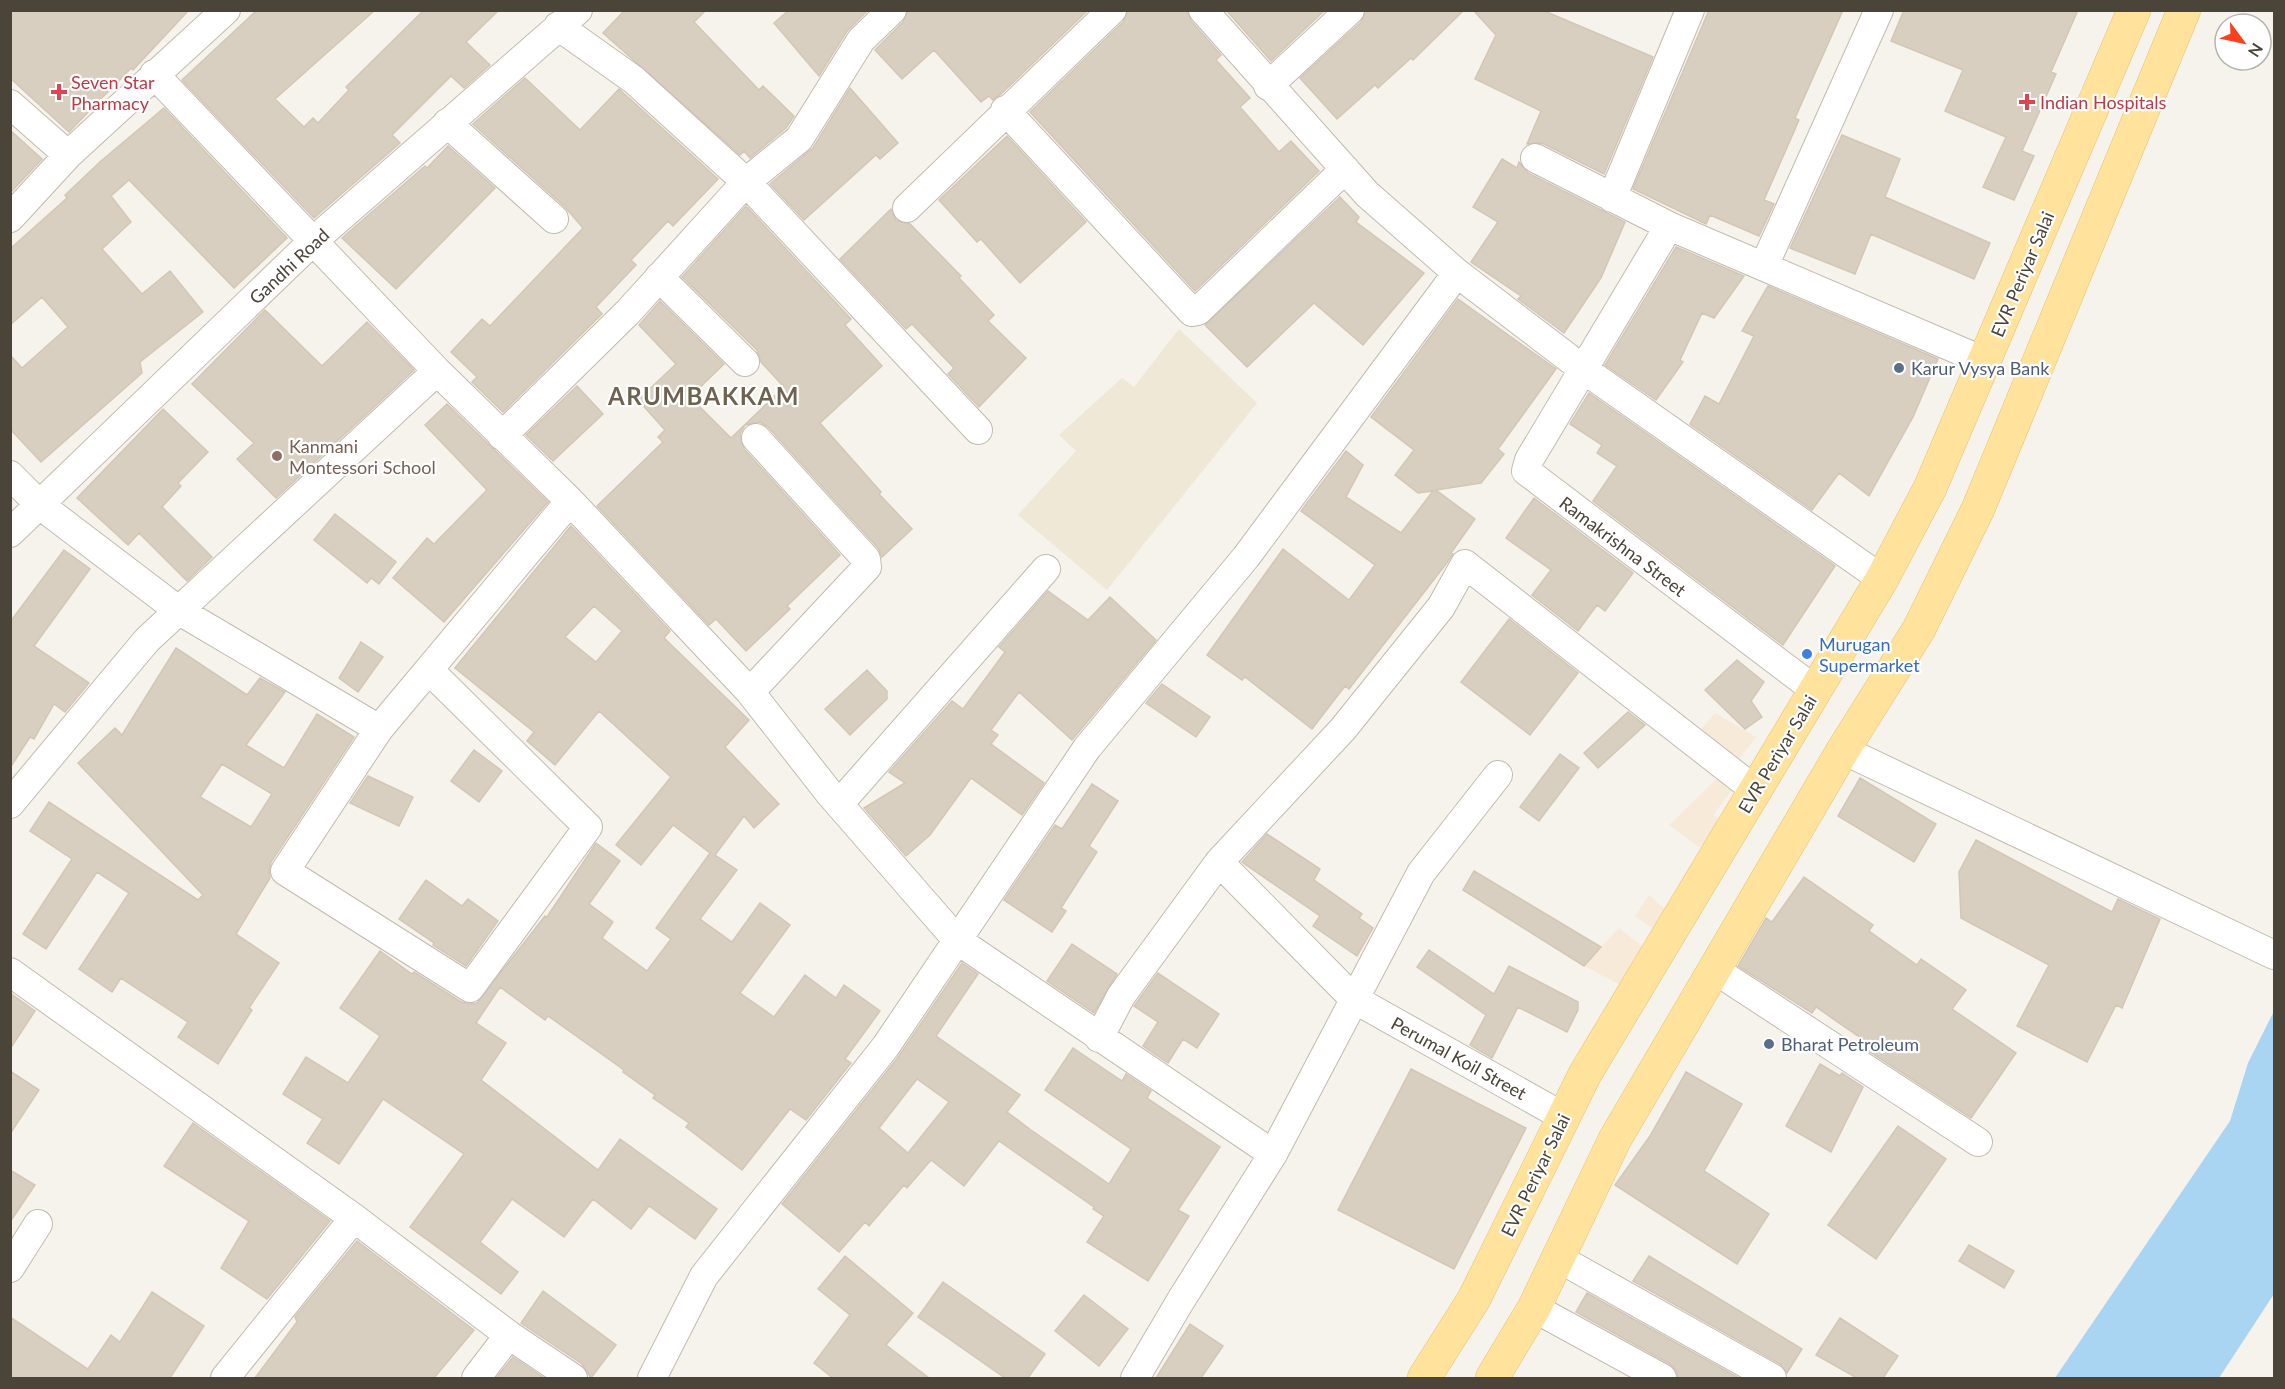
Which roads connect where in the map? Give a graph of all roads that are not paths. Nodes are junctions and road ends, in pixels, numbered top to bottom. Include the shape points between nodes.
1 (226, 10) edge
2 (892, 10) edge
3 (1112, 10) edge
4 (1203, 10) edge
5 (1350, 10) edge
6 (1690, 10) edge
7 (1880, 10) edge
8 (2134, 10) edge
9 (2184, 10) edge
10 (568, 18) edge
11 (154, 74) junction
12 (1268, 86) junction
13 (10, 104) edge
14 (1005, 110) junction
15 (447, 123) junction
16 (68, 155) junction
17 (1535, 158) dead end
18 (1345, 169) junction
19 (746, 182) junction
20 (1612, 198) junction
21 (907, 208) dead end
22 (10, 218) edge
23 (554, 219) dead end
24 (1669, 226) junction
25 (312, 242) junction
26 (1764, 266) junction
27 (1457, 273) junction
28 (659, 278) junction
29 (1984, 361) junction
30 (745, 362) dead end
31 (1583, 369) junction
32 (437, 372) junction
33 (978, 429) dead end
34 (502, 436) junction
35 (756, 438) dead end
36 (10, 475) edge
37 (570, 501) junction
38 (40, 505) junction
39 (10, 533) edge
40 (1046, 569) dead end
41 (1882, 579) junction
42 (178, 610) junction
43 (429, 670) junction
44 (1815, 690) junction
45 (750, 692) junction
46 (379, 729) junction
47 (1844, 750) junction
48 (1498, 775) dead end
49 (1755, 790) junction
50 (10, 804) edge
51 (838, 804) junction
52 (1219, 862) junction
53 (957, 940) junction
54 (2267, 952) edge
55 (1715, 970) junction
56 (10, 972) edge
57 (1354, 999) junction
58 (1099, 1038) junction
59 (1564, 1117) junction
60 (1978, 1142) dead end
61 (1274, 1154) junction
62 (354, 1218) junction
63 (38, 1224) dead end
64 (1558, 1258) junction
65 (10, 1268) edge
66 (1534, 1308) junction
67 (509, 1335) junction
68 (225, 1378) edge
69 (476, 1378) edge
70 (573, 1378) edge
71 (652, 1378) edge
72 (1136, 1378) edge
73 (1424, 1378) edge
74 (1492, 1378) edge
75 (1662, 1378) edge
76 (1772, 1378) edge

1 - 11 street
2 - 19 street via 861,40 799,140
3 - 14 street
4 - 12 street
5 - 12 street
6 - 20 street
7 - 26 street
8 - 29 main road, EVR Periyar Salai
9 - 47 main road via 1978,509 1919,629
10 - 15 street, Gandhi Road
10 - 19 street
11 - 16 street
11 - 25 street
12 - 18 street
13 - 16 street
14 - 18 street via 1192,312 1198,311
14 - 21 street
15 - 23 street
15 - 25 street, Gandhi Road
16 - 22 street
17 - 20 street
18 - 27 street
19 - 28 street
19 - 33 street
20 - 24 street
24 - 26 street
24 - 31 street
25 - 32 street
25 - 38 street, Gandhi Road
26 - 29 street
27 - 31 street
27 - 53 street via 1246,557 1087,748
28 - 30 street
28 - 34 street
29 - 41 main road, EVR Periyar Salai via 1930,488
31 - 41 street
31 - 44 street, Ramakrishna Street via 1528,460 1526,471
32 - 34 street
32 - 42 street
34 - 37 street
35 - 45 street via 866,559 867,567
36 - 38 street
37 - 43 street
37 - 45 street
38 - 39 street, Gandhi Road
38 - 42 street
40 - 51 street
41 - 44 main road, EVR Periyar Salai
42 - 46 street
42 - 50 street via 147,640
43 - 46 street
43 - 46 street via 588,827 470,988 285,871
44 - 49 main road, EVR Periyar Salai
45 - 51 street
47 - 54 street
47 - 55 main road
48 - 57 street via 1421,873
49 - 52 street via 1466,564 1441,607 1342,729
49 - 59 main road, EVR Periyar Salai via 1585,1074
51 - 53 street
52 - 57 street, Perumal Koil Street
52 - 58 street via 1121,996
53 - 58 street
53 - 71 street via 886,1046 704,1276
55 - 60 street
55 - 64 main road via 1615,1139
56 - 62 street
57 - 59 street, Perumal Koil Street
57 - 61 street
58 - 61 street
59 - 73 main road, EVR Periyar Salai via 1474,1299
61 - 72 street
62 - 67 street
62 - 68 street
63 - 65 street
64 - 66 main road
64 - 76 street
66 - 74 main road
66 - 75 street
67 - 69 street
67 - 70 street

